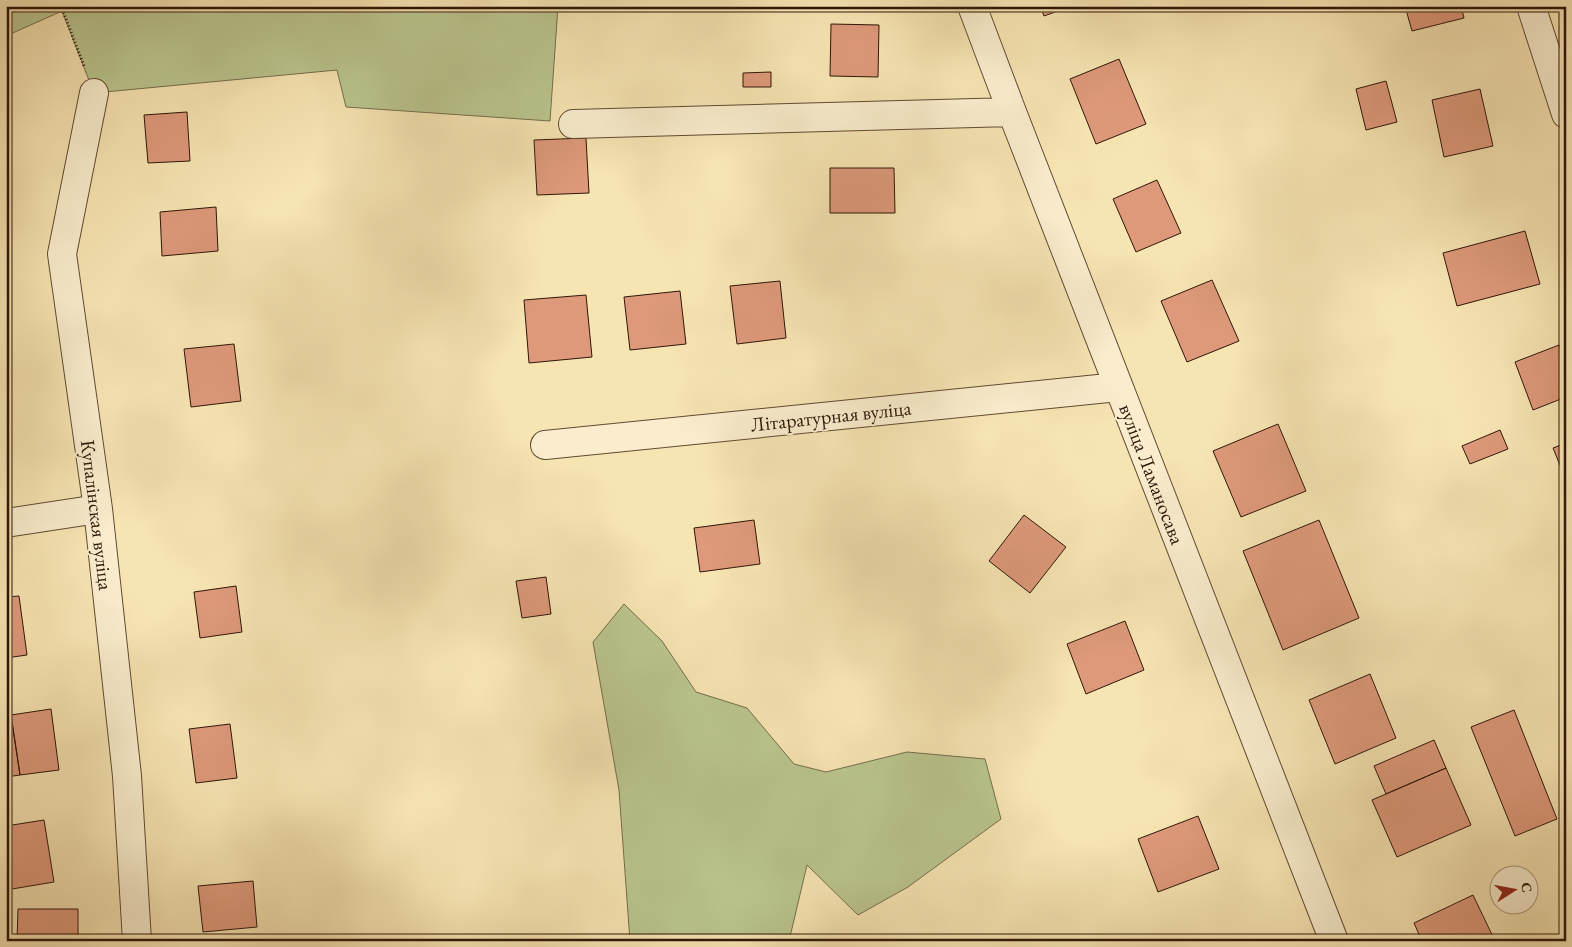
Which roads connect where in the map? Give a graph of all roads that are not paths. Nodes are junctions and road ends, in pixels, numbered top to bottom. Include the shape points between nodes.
1 (972, 6) edge
2 (1531, 6) edge
3 (94, 94) road end
4 (1012, 112) junction
5 (1566, 114) edge
6 (573, 124) dead end
7 (1118, 387) junction
8 (545, 445) dead end
9 (98, 509) junction
10 (6, 523) edge
11 (137, 941) edge
12 (1334, 941) edge

1 - 4 street, вуліца Ламаносава
2 - 5 street
3 - 9 street, Купалінская вуліца via 62,254
4 - 6 street
4 - 7 street, вуліца Ламаносава
7 - 8 street, Літаратурная вуліца
7 - 12 street, вуліца Ламаносава
9 - 10 street
9 - 11 street, Купалінская вуліца via 127,776

